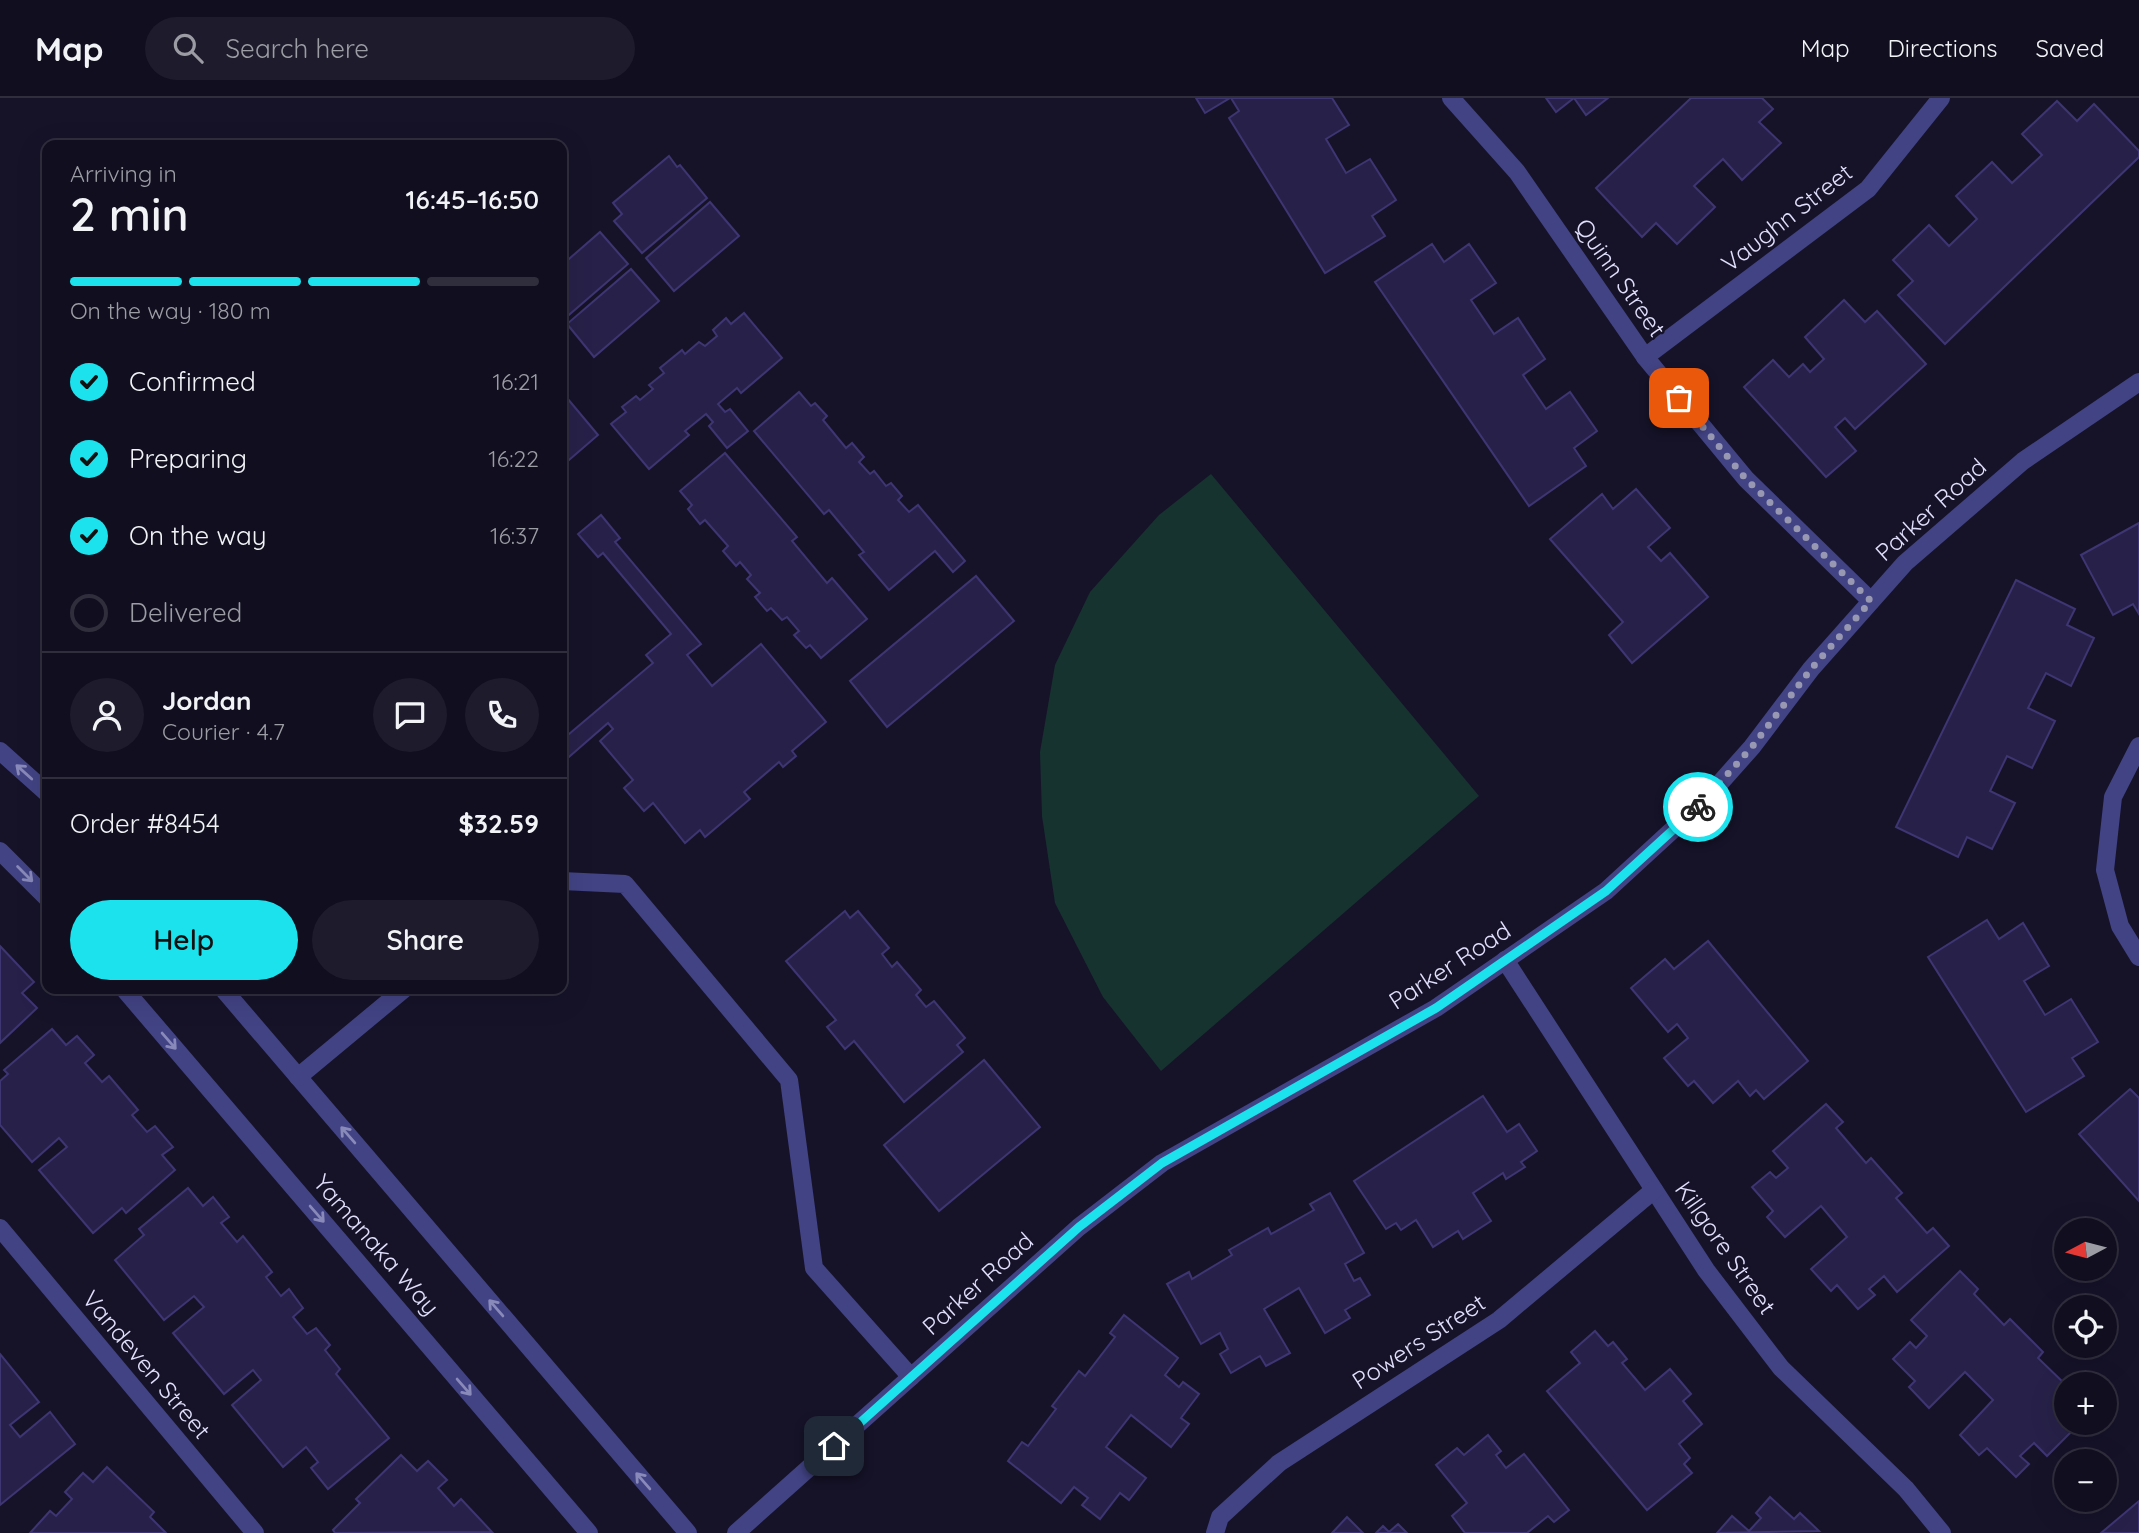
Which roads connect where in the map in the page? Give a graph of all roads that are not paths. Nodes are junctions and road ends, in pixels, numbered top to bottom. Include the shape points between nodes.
1 (1451, 98) edge
2 (1941, 98) edge
3 (1645, 357) junction
4 (2139, 382) edge
5 (1871, 601) junction
6 (2139, 746) edge
7 (0, 751) edge
8 (42, 789) edge
9 (0, 851) edge
10 (567, 881) edge
11 (42, 893) edge
12 (2139, 957) edge
13 (1505, 960) junction
14 (128, 994) edge
15 (227, 994) edge
16 (398, 994) edge
17 (298, 1077) junction
18 (1654, 1190) junction
19 (0, 1228) edge
20 (911, 1377) junction
21 (255, 1533) edge
22 (589, 1533) edge
23 (688, 1533) edge
24 (736, 1533) edge
25 (1215, 1533) edge
26 (1942, 1533) edge

1 - 3 street, Quinn Street via 1517,172
2 - 3 street, Vaughn Street via 1868,189
3 - 5 street, Quinn Street via 1746,479
4 - 5 street, Parker Road via 2023,461 1905,563
5 - 13 street, Parker Road via 1704,801 1606,891
6 - 12 street via 2113,797 2105,870 2120,926
8 -> 7 street
9 -> 11 street
10 - 20 street via 625,884 789,1080 814,1268
13 - 18 street, Killgore Street
13 - 20 street, Parker Road via 1436,1008 1162,1163 1079,1227
14 -> 22 street, Yamanaka Way
15 - 17 street, Yamanaka Way
16 - 17 street
23 -> 17 street, Yamanaka Way
18 - 25 street, Powers Street via 1499,1320 1279,1463 1220,1517
18 - 26 street, Killgore Street via 1706,1270 1781,1368 1906,1489
19 - 21 street, Vandeven Street
20 - 24 street, Parker Road

